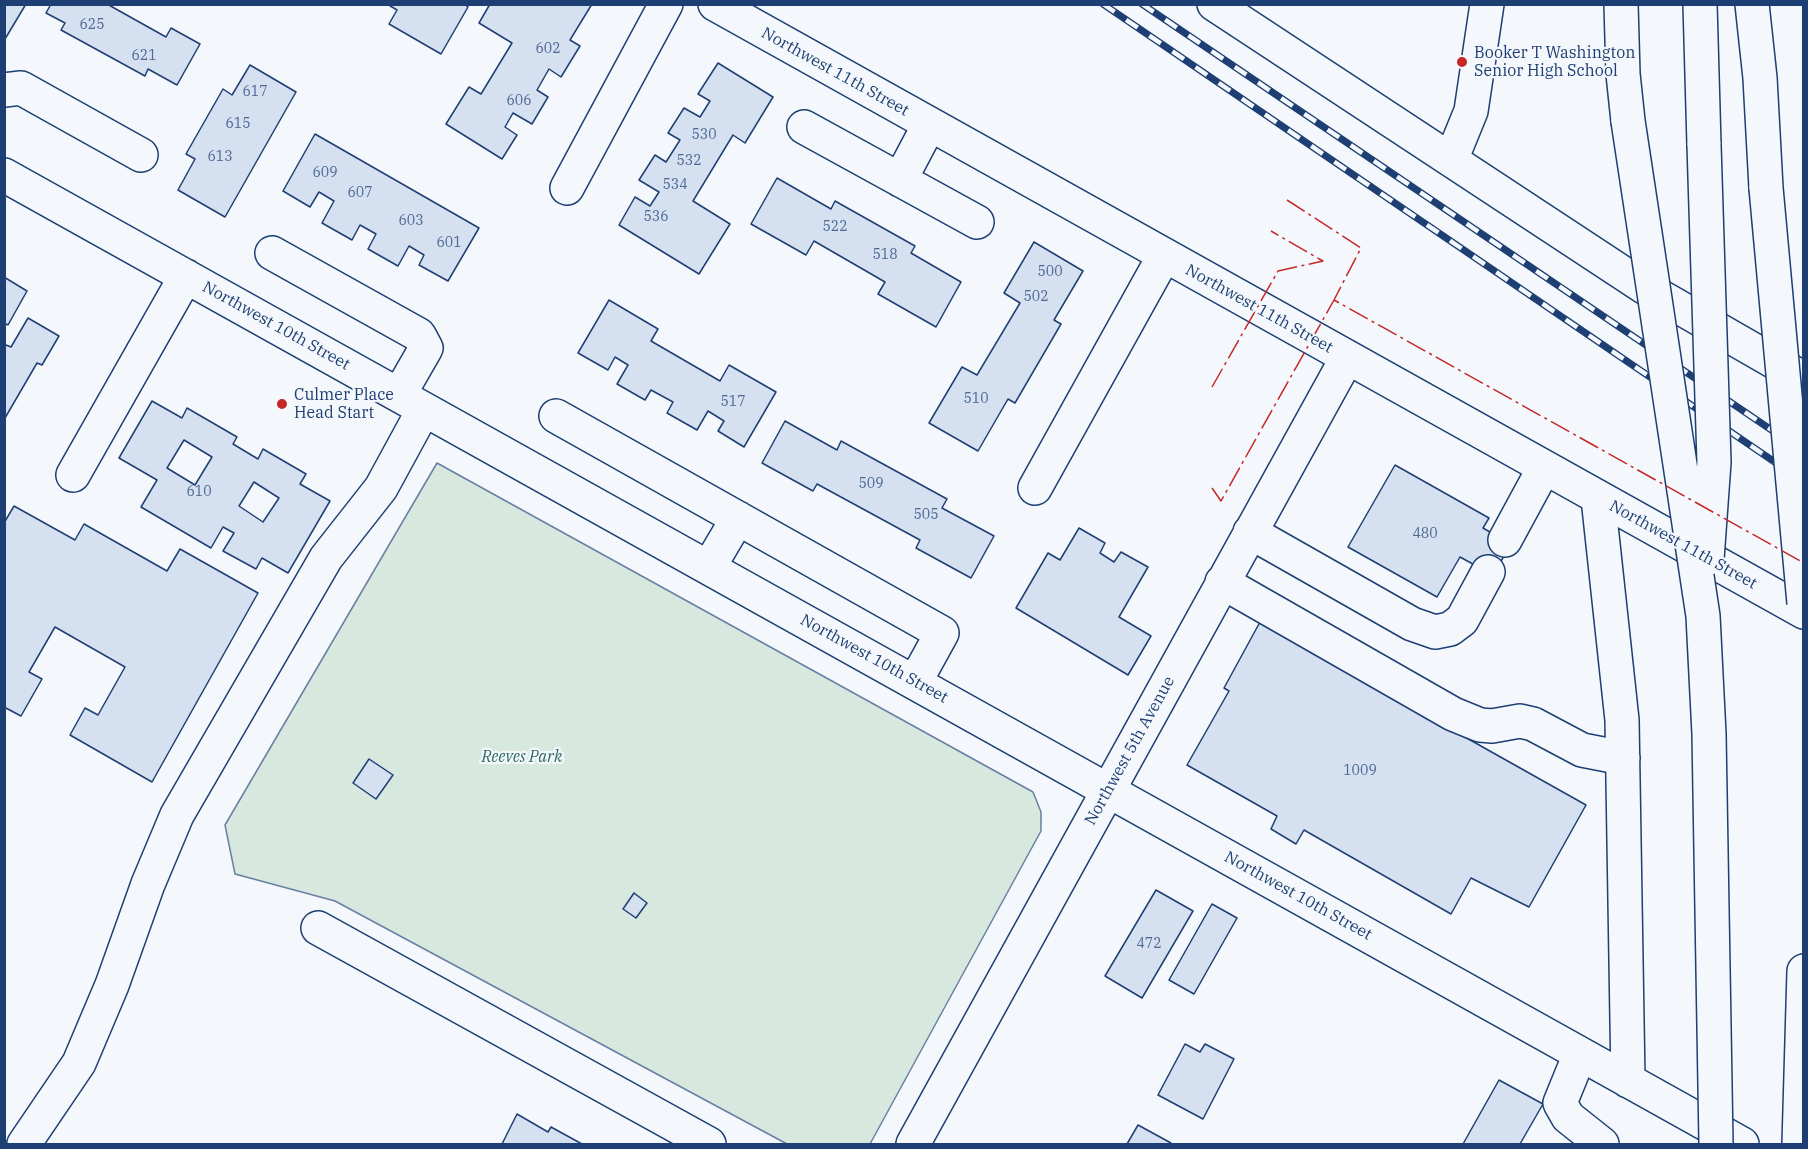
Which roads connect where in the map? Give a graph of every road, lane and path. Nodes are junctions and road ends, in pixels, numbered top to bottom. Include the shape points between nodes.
1 (666, 4) edge
2 (715, 4) edge
3 (1214, 4) edge
4 (1487, 4) edge
5 (1621, 4) edge
6 (1700, 4) edge
7 (1752, 4) edge
8 (4, 90) edge
9 (929, 125) junction
10 (804, 127) dead end
11 (141, 155) dead end
12 (1450, 160) junction
13 (900, 180) junction
14 (8, 185) edge
15 (567, 188) dead end
16 (977, 222) dead end
17 (272, 253) dead end
18 (1164, 256) junction
19 (186, 276) junction
20 (1347, 358) junction
21 (1803, 379) edge
22 (412, 402) junction
23 (556, 416) dead end
24 (1544, 468) junction
25 (73, 475) dead end
26 (1035, 488) dead end
27 (1598, 498) junction
28 (738, 518) junction
29 (1250, 532) junction
30 (1505, 540) dead end
31 (710, 567) junction
32 (1488, 572) dead end
33 (1222, 582) junction
34 (1803, 603) edge
35 (1803, 612) edge
36 (1703, 616) junction
37 (915, 682) junction
38 (1623, 758) junction
39 (1109, 790) junction
40 (318, 928) dead end
41 (1803, 971) edge
42 (1580, 1054) junction
43 (1628, 1081) junction
44 (24, 1144) edge
45 (709, 1144) edge
46 (913, 1144) edge
47 (1602, 1144) edge
48 (1716, 1144) edge
49 (1742, 1144) edge
50 (1799, 1144) edge

1 - 15 main road
2 - 9 main road, Northwest 11th Street
3 - 12 main road
4 - 12 main road via 1471,111
5 - 36 main road, bridge via 1628,121
6 - 36 main road, bridge via 1714,462
7 - 34 main road, bridge
8 - 11 main road via 21,88
9 - 13 main road
9 - 18 main road, Northwest 11th Street
10 - 13 main road
12 - 21 main road via 1659,297
13 - 16 main road
14 - 19 main road, Northwest 10th Street
17 - 22 main road via 419,335 426,348
18 - 20 main road, Northwest 11th Street
18 - 26 main road
19 - 22 main road, Northwest 10th Street
19 - 25 main road
20 - 24 main road, Northwest 11th Street
20 - 29 main road, Northwest 5th Avenue
22 - 31 main road, Northwest 10th Street
22 - 44 main road via 381,488 326,558 177,815 79,1063
23 - 28 main road
24 - 27 main road, Northwest 11th Street
24 - 30 main road
27 - 35 main road, Northwest 11th Street
27 - 38 main road
28 - 31 main road
28 - 37 main road via 942,633
29 - 32 main road via 1412,624 1435,632 1450,629 1462,620
29 - 33 main road, Northwest 5th Avenue
31 - 37 main road, Northwest 10th Street
33 - 38 main road via 1453,714 1492,726 1520,721 1533,724 1582,750
33 - 39 main road, Northwest 5th Avenue
36 - 48 main road, bridge
37 - 39 main road, Northwest 10th Street
38 - 43 main road
39 - 42 main road, Northwest 10th Street
39 - 46 main road, Northwest 5th Avenue
40 - 45 main road
41 - 50 main road
42 - 43 main road, Northwest 10th Street
42 - 47 main road via 1560,1103 1568,1117
43 - 49 main road, Northwest 10th Street

